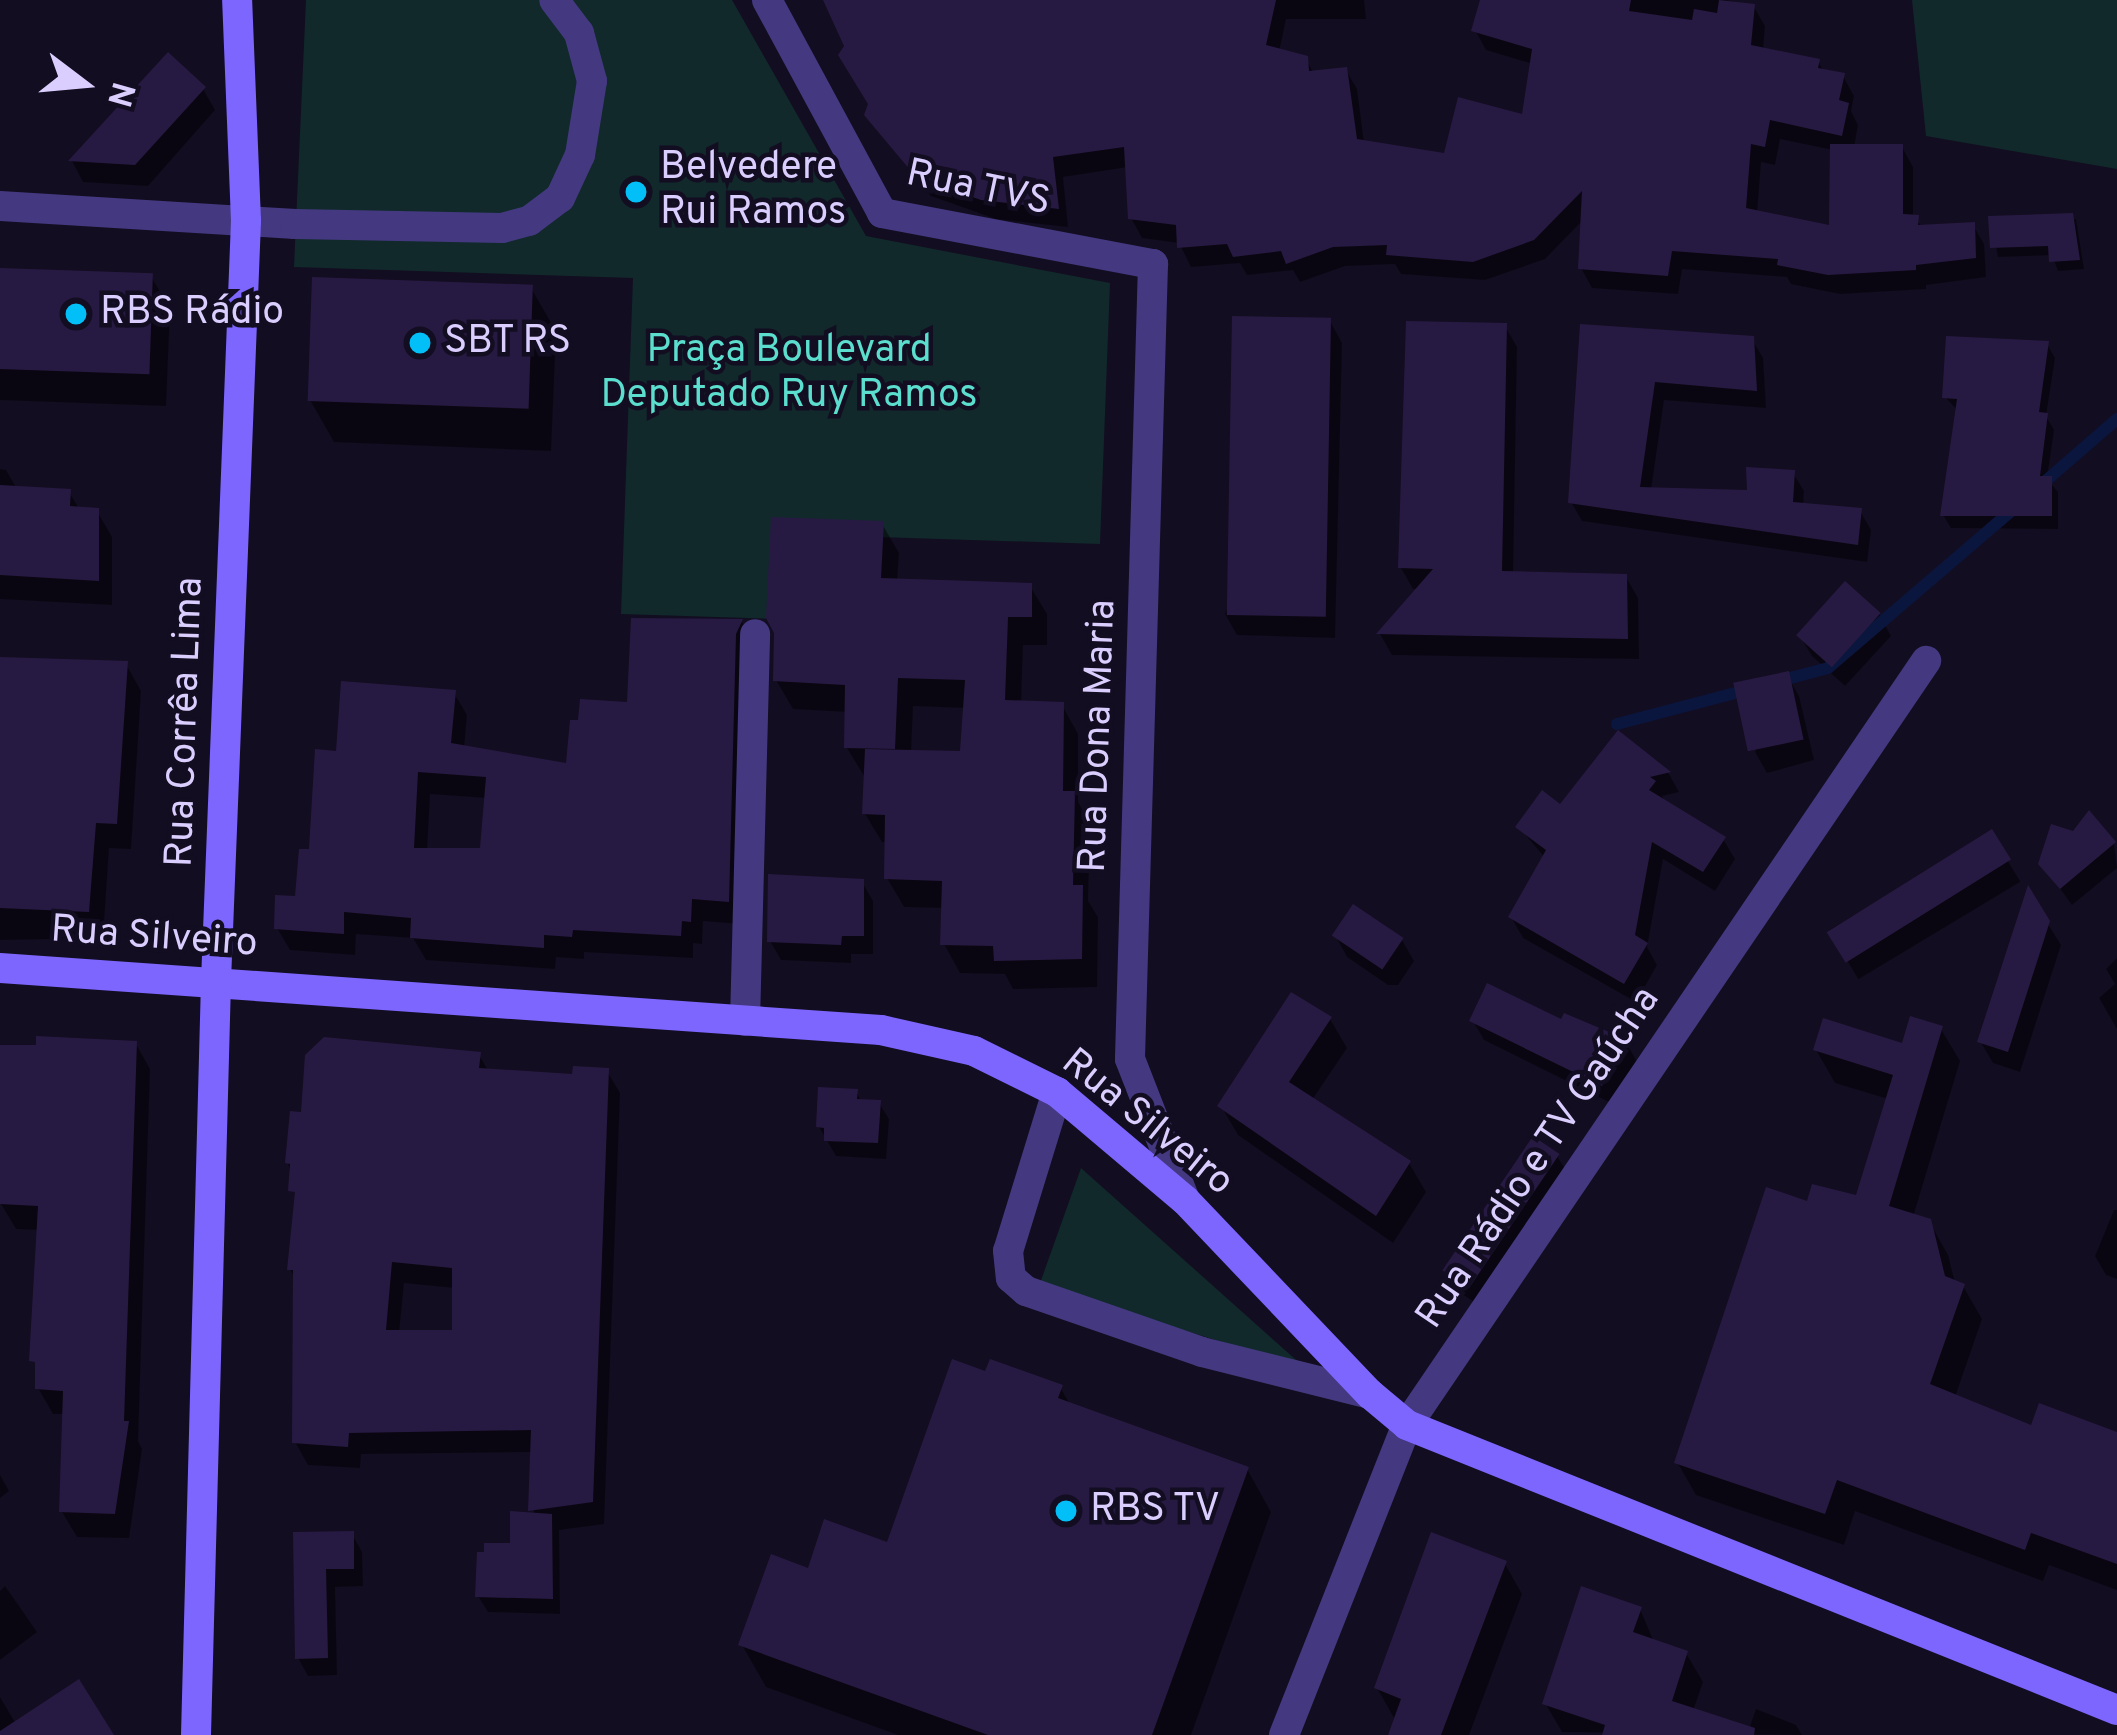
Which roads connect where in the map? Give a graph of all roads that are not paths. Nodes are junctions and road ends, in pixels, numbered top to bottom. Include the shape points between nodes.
1 (237, 0) edge
2 (554, 0) edge
3 (767, 0) edge
4 (0, 206) edge
5 (246, 220) junction
6 (1153, 264) joint
7 (755, 634) dead end
8 (1926, 661) dead end
9 (0, 968) edge
10 (216, 981) junction
11 (745, 1021) junction
12 (1058, 1092) junction
13 (1185, 1200) junction
14 (1370, 1394) junction
15 (1407, 1425) junction
16 (2117, 1709) edge
17 (196, 1735) edge
18 (1284, 1735) edge

1 - 5 street, Rua Corrêa Lima
2 - 5 street via 579,33 592,81 580,155 560,198 529,221 502,228
3 - 6 street, Rua TVS via 882,213
4 - 5 street
5 - 10 street, Rua Corrêa Lima
6 - 13 street, Rua Dona Maria via 1130,1059
7 - 11 street
8 - 15 street, Rua Rádio e TV Gaúcha
9 - 10 street, Rua Silveiro
10 - 11 street, Rua Silveiro
10 - 17 street, Rua Corrêa Lima
11 - 12 street, Rua Silveiro via 881,1030 974,1051
12 - 13 street, Rua Silveiro
12 - 14 street via 1008,1251 1011,1278 1026,1291 1202,1352
13 - 14 street, Rua Silveiro
14 - 15 street, Rua Silveiro
15 - 16 street, Rua Silveiro
15 - 18 street, Rua Rádio e TV Gaúcha

